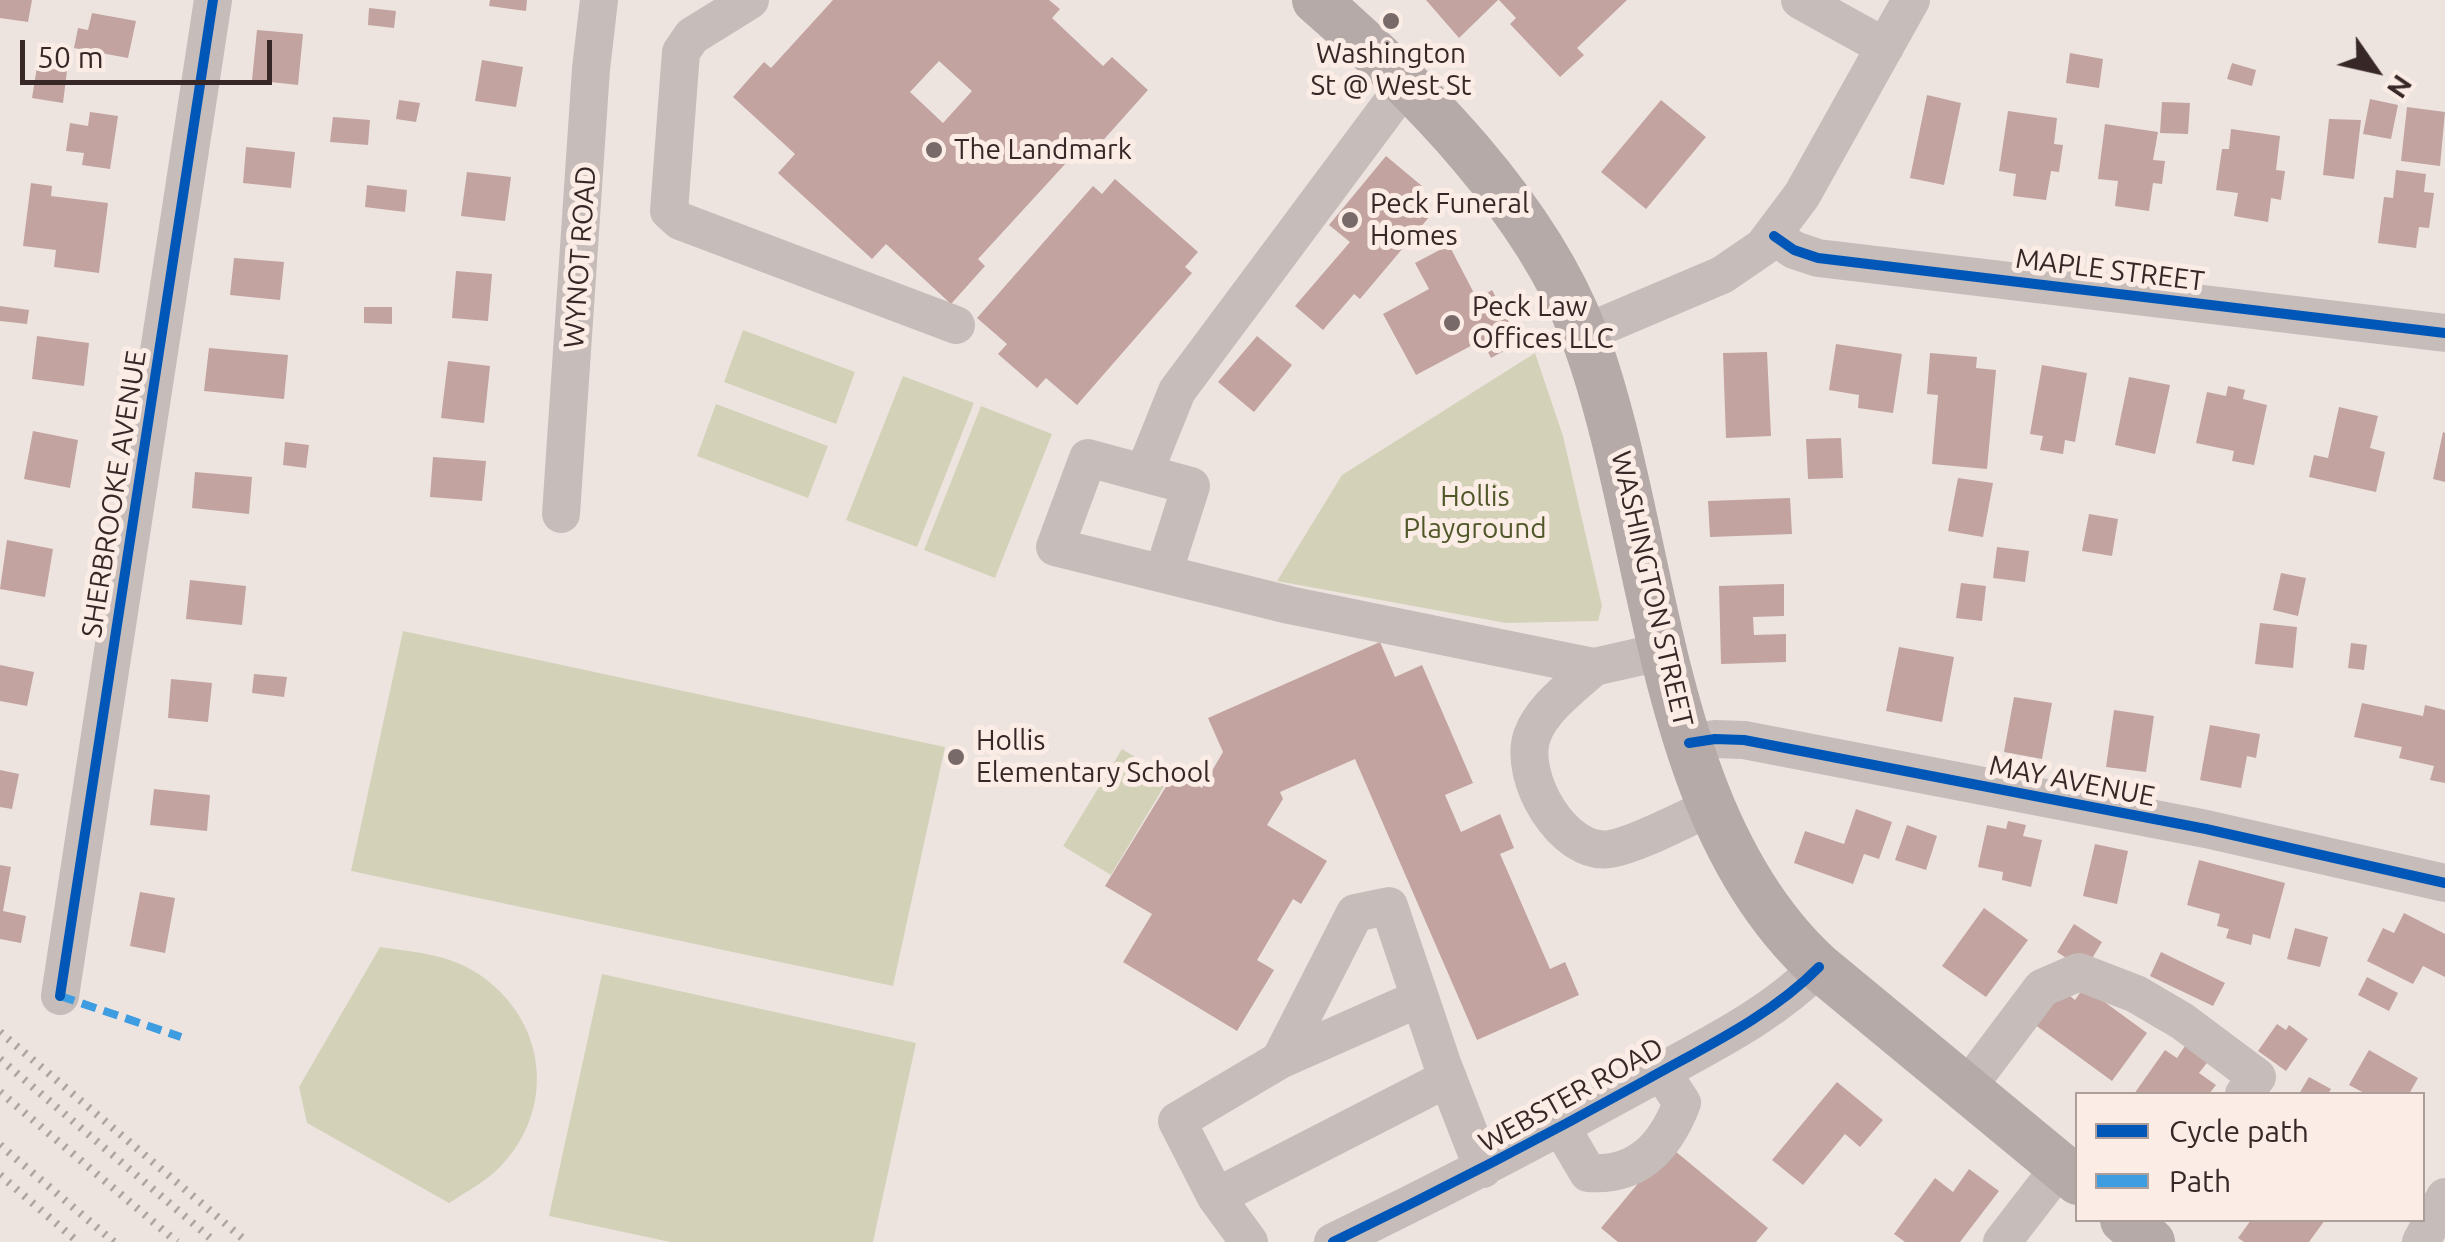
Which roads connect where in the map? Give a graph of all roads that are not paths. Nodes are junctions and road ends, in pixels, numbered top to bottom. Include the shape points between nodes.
1 (213, 0) edge
2 (599, 0) edge
3 (750, 0) edge
4 (1316, 0) edge
5 (1800, 0) edge
6 (1912, 0) edge
7 (1885, 48) junction
8 (1405, 84) junction
9 (1774, 236) junction
10 (956, 324) dead end
11 (2445, 333) edge
12 (1584, 334) junction
13 (1144, 474) junction
14 (561, 514) dead end
15 (1164, 574) junction
16 (1665, 651) junction
17 (1594, 667) junction
18 (1689, 743) junction
19 (1712, 807) junction
20 (2445, 883) edge
21 (1819, 967) junction
22 (60, 996) dead end
23 (1420, 998) junction
24 (1280, 1060) junction
25 (1661, 1071) junction
26 (1446, 1072) junction
27 (1966, 1089) junction
28 (2246, 1092) edge
29 (1561, 1127) junction
30 (1483, 1169) junction
31 (2069, 1174) edge
32 (1216, 1197) junction
33 (2445, 1197) edge
34 (1249, 1242) edge
35 (1333, 1242) edge
36 (2002, 1242) edge
37 (2421, 1242) edge

1 - 22 street, SHERBROOKE AVENUE
2 - 14 street, WYNOT ROAD
3 - 10 street via 692,36 681,52 668,202 673,217
4 - 8 main road, WASHINGTON STREET
5 - 7 street
6 - 7 street
7 - 9 street
8 - 12 main road, WASHINGTON STREET via 1525,226
8 - 13 street via 1177,391
9 - 11 street, MAPLE STREET via 1818,258
9 - 12 street via 1737,267
12 - 16 main road, WASHINGTON STREET
13 - 15 street via 1191,486
13 - 15 street via 1088,458 1055,547
15 - 17 street
16 - 17 street
16 - 18 main road, WASHINGTON STREET
17 - 19 street via 1543,715 1531,738 1536,785 1557,823 1575,842 1609,849
18 - 19 main road, WASHINGTON STREET
18 - 20 street, MAY AVENUE via 1744,740
19 - 21 main road, WASHINGTON STREET via 1752,886
21 - 25 street, WEBSTER ROAD via 1772,1006
21 - 27 main road, WASHINGTON STREET
23 - 24 street
23 - 24 street via 1388,906 1355,913
23 - 26 street
24 - 32 street via 1177,1121
25 - 29 street, WEBSTER ROAD
25 - 29 street via 1682,1103 1671,1131 1632,1169 1588,1172
26 - 30 street
26 - 32 street
27 - 28 street via 2042,988 2079,972 2182,1021 2257,1077
27 - 31 main road, WASHINGTON STREET
29 - 30 street, WEBSTER ROAD
30 - 35 street, WEBSTER ROAD
31 - 36 street
32 - 34 street
33 - 37 street

